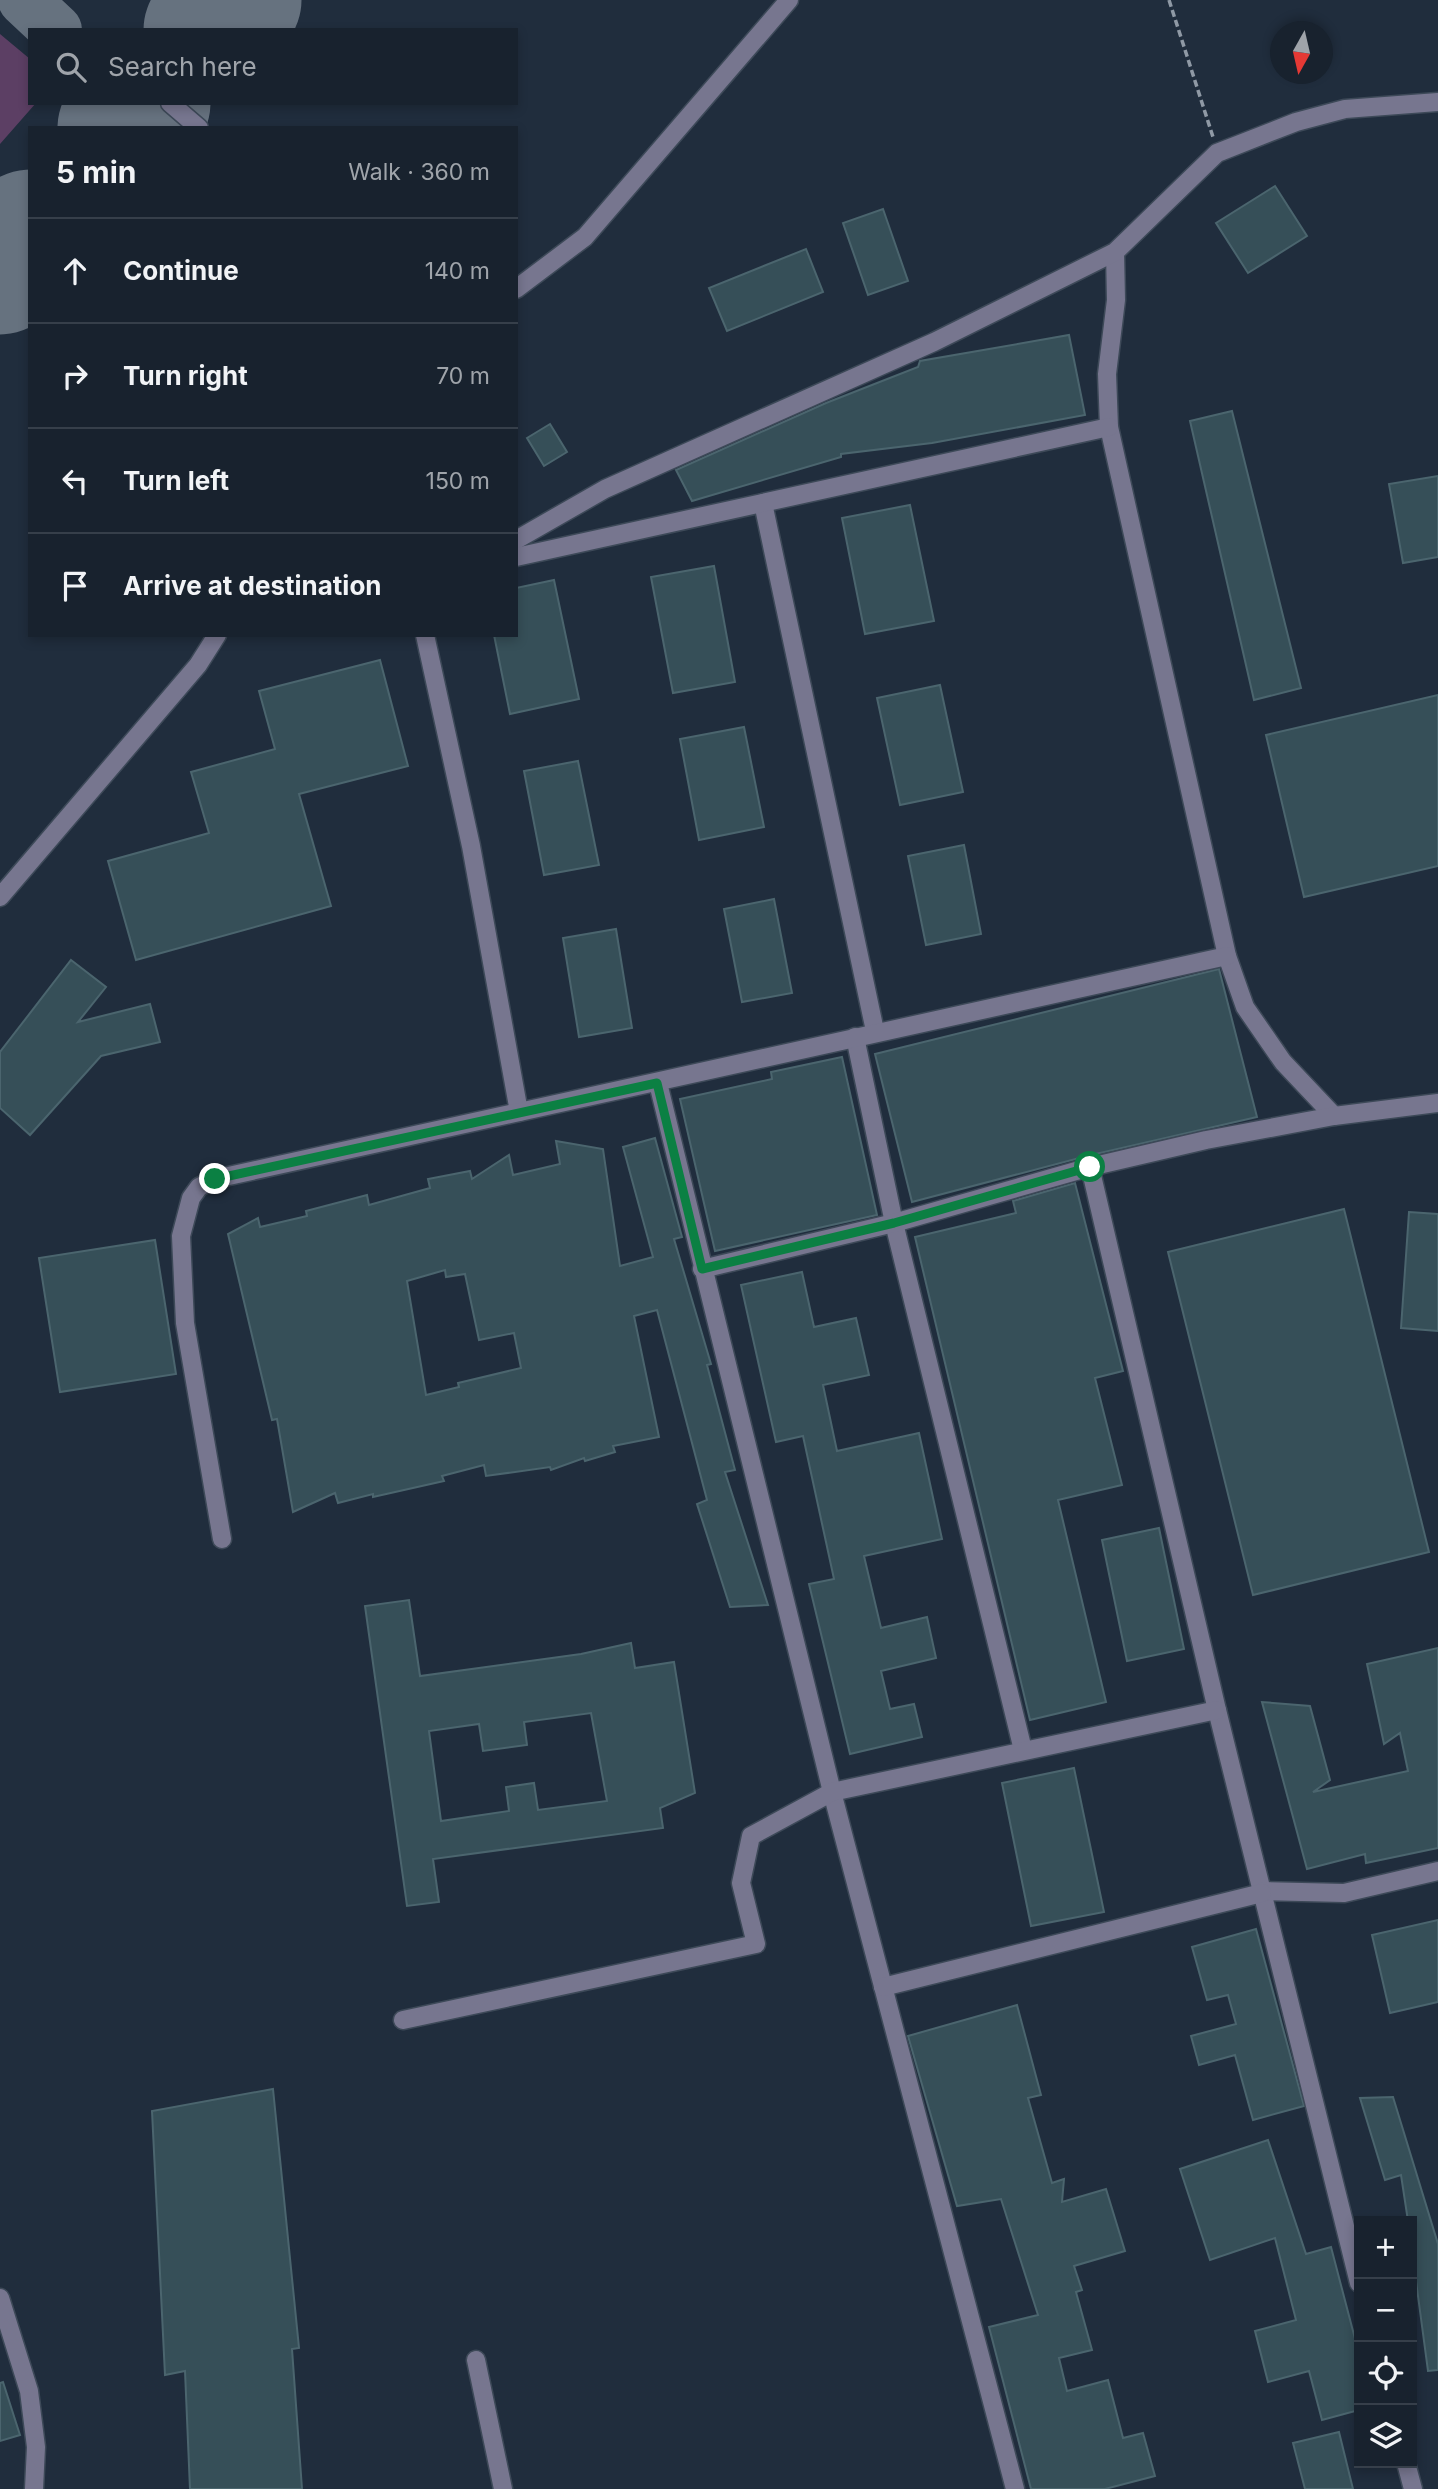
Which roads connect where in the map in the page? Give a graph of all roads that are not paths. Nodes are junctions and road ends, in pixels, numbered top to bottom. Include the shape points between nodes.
1 (789, 0) edge
2 (1438, 102) edge
3 (172, 105) edge
4 (197, 126) edge
5 (1115, 251) junction
6 (518, 287) edge
7 (1109, 427) junction
8 (763, 503) junction
9 (518, 540) edge
10 (518, 557) edge
11 (216, 637) edge
12 (425, 637) edge
13 (0, 897) edge
14 (1227, 956) junction
15 (875, 1031) junction
16 (855, 1037) junction
17 (657, 1083) junction
18 (1438, 1103) edge
19 (519, 1112) junction
20 (1334, 1116) junction
21 (1090, 1167) junction
22 (894, 1223) junction
23 (702, 1269) junction
24 (222, 1539) dead end
25 (1217, 1710) junction
26 (1024, 1750) junction
27 (832, 1792) junction
28 (1438, 1871) edge
29 (1263, 1892) junction
30 (883, 1987) junction
31 (402, 2020) dead end
32 (1358, 2279) edge
33 (0, 2298) edge
34 (475, 2360) dead end
35 (1407, 2468) edge
36 (33, 2489) edge
37 (503, 2489) edge
38 (1015, 2489) edge
39 (1413, 2489) edge

1 - 6 lane via 585,237
2 - 5 lane via 1345,109 1296,122 1217,153
3 - 4 lane
5 - 7 lane via 1116,300 1107,374
5 - 9 lane via 934,342 605,489
7 - 8 lane
7 - 14 lane
8 - 10 lane
8 - 15 lane
11 - 13 lane via 198,665
12 - 19 lane via 471,846
14 - 15 lane
14 - 20 lane via 1245,1007 1283,1062
15 - 16 lane
16 - 17 lane
16 - 22 lane
17 - 19 lane
17 - 23 lane
18 - 20 lane
19 - 24 lane via 199,1186 181,1236 186,1323
20 - 21 lane
21 - 22 lane
21 - 25 lane
22 - 23 lane
22 - 26 lane
23 - 27 lane
25 - 26 lane
25 - 29 lane
26 - 27 lane
27 - 30 lane
27 - 31 lane via 751,1836 741,1883 756,1944
28 - 29 lane via 1344,1893
29 - 30 lane
29 - 32 lane
30 - 38 lane
33 - 36 lane via 29,2391 36,2447
34 - 37 lane
35 - 39 lane

